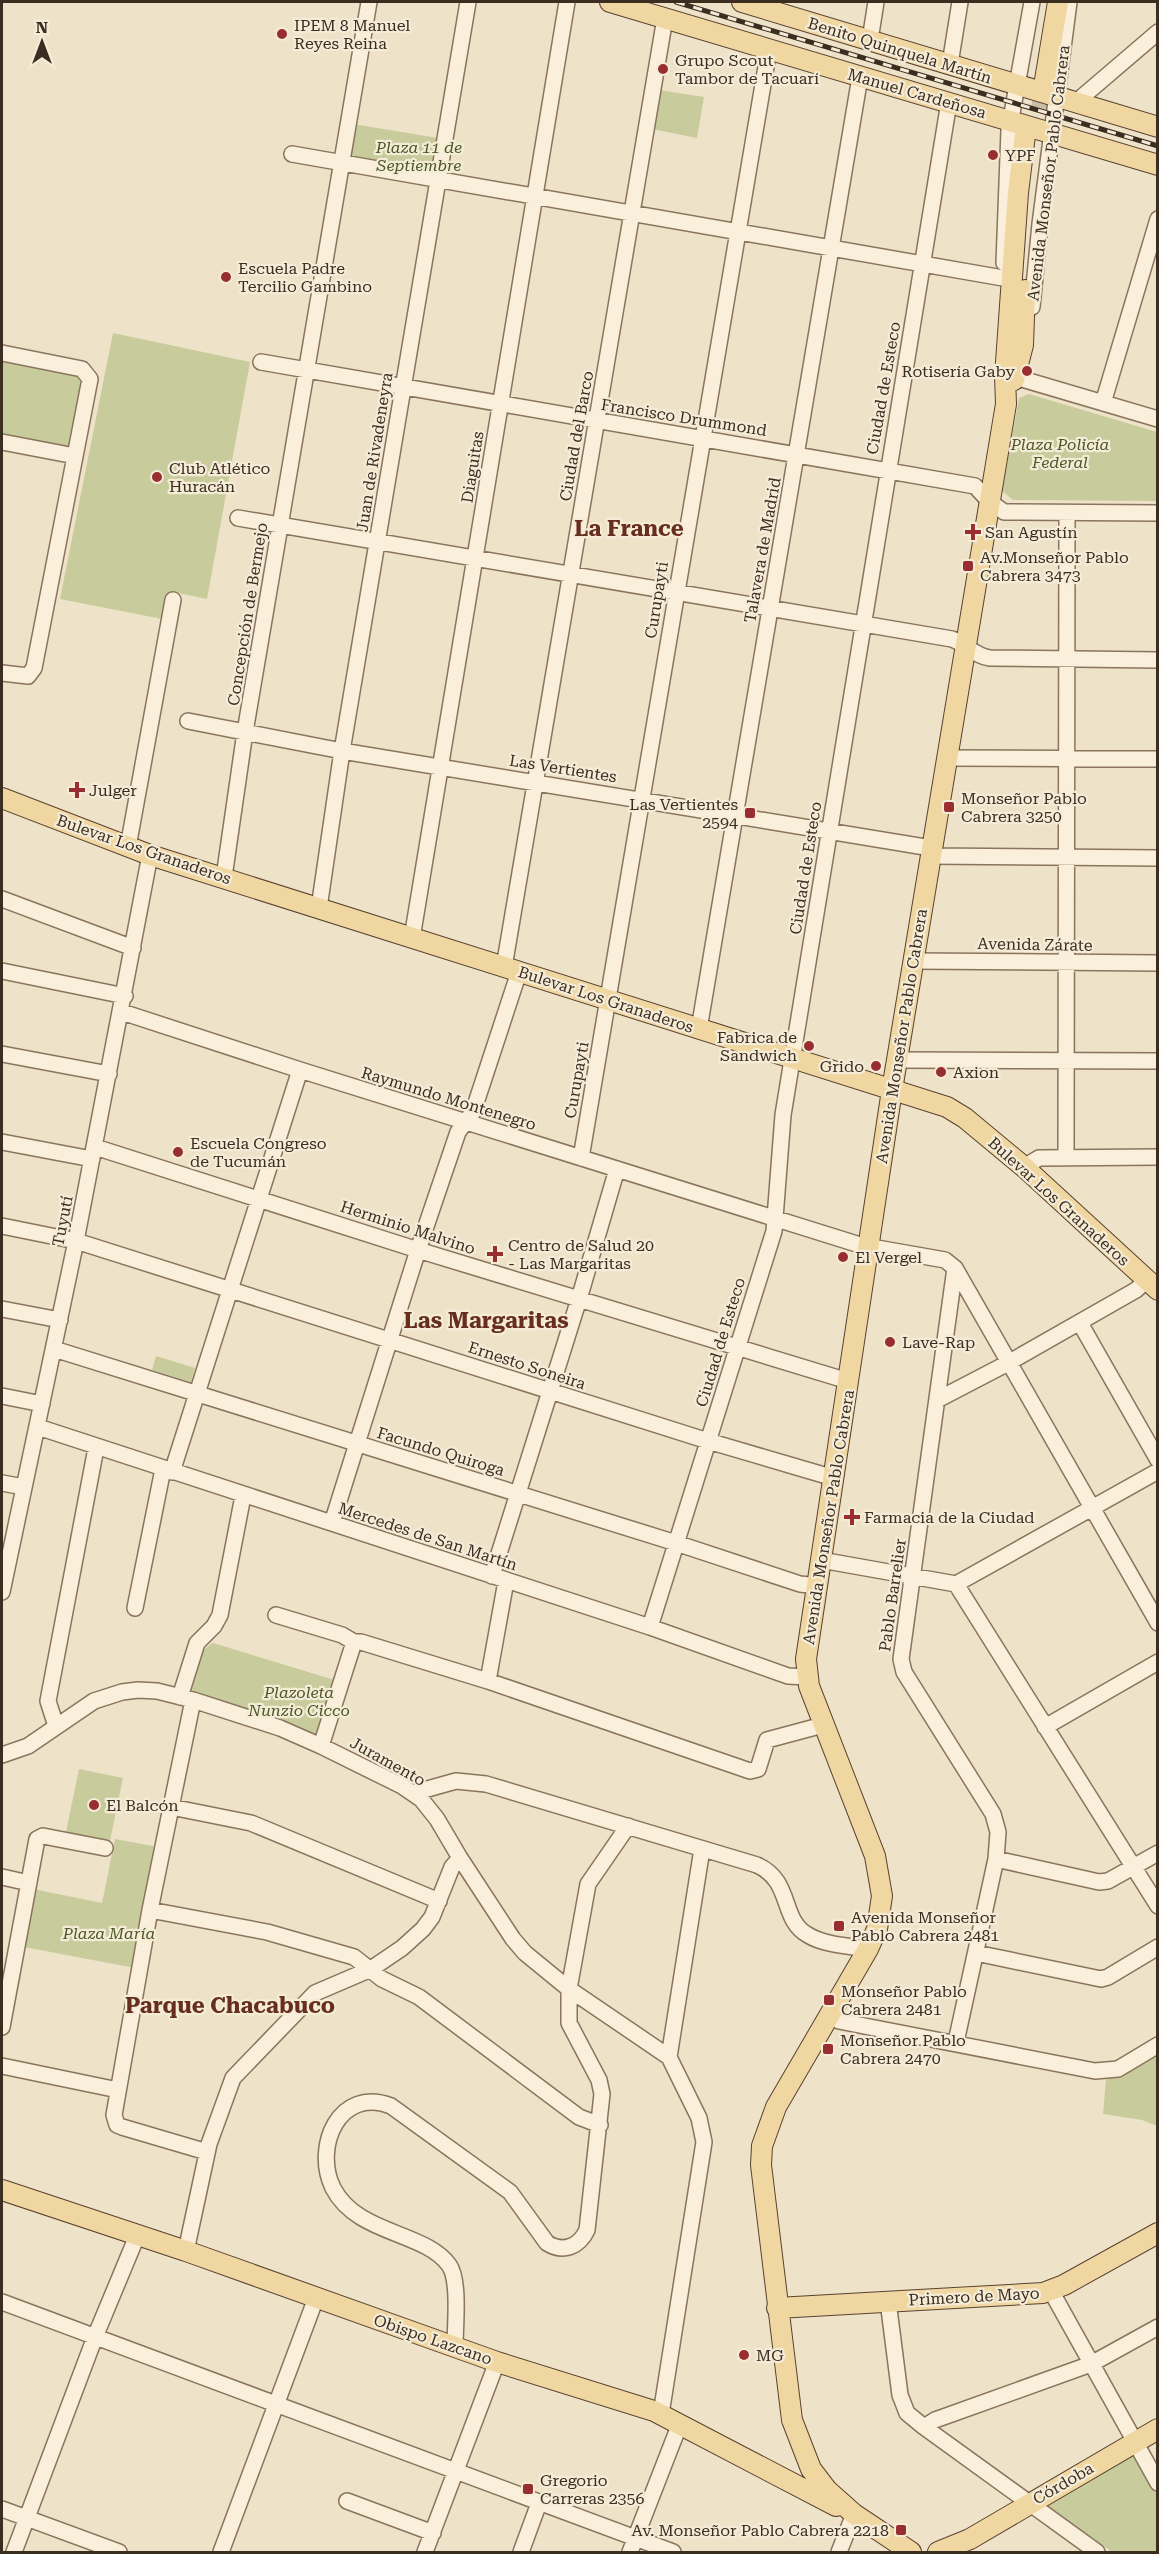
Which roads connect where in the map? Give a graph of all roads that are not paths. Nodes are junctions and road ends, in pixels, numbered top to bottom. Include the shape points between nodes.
1 (369, 2) edge
2 (468, 2) edge
3 (567, 2) edge
4 (610, 2) edge
5 (742, 2) edge
6 (876, 2) edge
7 (960, 2) edge
8 (1032, 2) edge
9 (1046, 2) edge
10 (1058, 2) edge
11 (1069, 2) edge
12 (791, 9) edge
13 (665, 18) junction
14 (1158, 32) edge
15 (870, 40) junction
16 (769, 49) junction
17 (950, 64) junction
18 (860, 76) junction
19 (1033, 81) junction
20 (1066, 100) junction
21 (949, 102) junction
22 (1011, 121) junction
23 (1158, 128) edge
24 (1038, 136) junction
25 (292, 154) dead end
26 (340, 162) junction
27 (1158, 165) edge
28 (437, 181) junction
29 (535, 197) junction
30 (632, 213) junction
31 (1158, 219) edge
32 (737, 230) junction
33 (830, 246) junction
34 (923, 262) junction
35 (1003, 278) junction
36 (1010, 325) junction
37 (2, 354) edge
38 (261, 362) dead end
39 (306, 370) junction
40 (1016, 377) junction
41 (403, 386) junction
42 (1007, 396) junction
43 (501, 403) junction
44 (1103, 403) junction
45 (1158, 419) edge
46 (597, 421) junction
47 (702, 438) junction
48 (2, 442) edge
49 (796, 454) junction
50 (75, 456) junction
51 (888, 471) junction
52 (989, 501) junction
53 (1067, 513) junction
54 (1158, 513) edge
55 (238, 518) dead end
56 (280, 526) junction
57 (377, 541) junction
58 (475, 557) junction
59 (571, 573) junction
60 (676, 591) junction
61 (173, 600) dead end
62 (771, 608) junction
63 (863, 624) junction
64 (967, 646) junction
65 (1066, 660) junction
66 (1158, 660) edge
67 (2, 673) edge
68 (188, 721) dead end
69 (245, 732) junction
70 (342, 751) junction
71 (946, 758) junction
72 (1158, 759) edge
73 (1066, 760) junction
74 (439, 767) junction
75 (536, 781) junction
76 (2, 798) edge
77 (641, 799) junction
78 (734, 817) junction
79 (828, 832) junction
80 (128, 847) junction
81 (931, 852) junction
82 (150, 855) junction
83 (1066, 858) junction
84 (1158, 858) edge
85 (224, 877) junction
86 (2, 899) edge
87 (319, 908) junction
88 (412, 938) junction
89 (133, 948) junction
90 (913, 961) junction
91 (1066, 963) junction
92 (1158, 963) edge
93 (512, 969) junction
94 (2, 971) edge
95 (125, 996) junction
96 (608, 1000) junction
97 (122, 1012) junction
98 (699, 1029) junction
99 (2, 1054) edge
100 (792, 1059) junction
101 (897, 1060) junction
102 (1158, 1061) edge
103 (1067, 1062) junction
104 (300, 1070) junction
105 (109, 1074) junction
106 (892, 1090) junction
107 (464, 1122) junction
108 (2, 1142) edge
109 (94, 1153) junction
110 (1066, 1156) junction
111 (1158, 1157) edge
112 (581, 1158) junction
113 (1024, 1167) junction
114 (617, 1169) junction
115 (259, 1199) junction
116 (775, 1218) junction
117 (2, 1226) edge
118 (76, 1241) junction
119 (869, 1246) junction
120 (418, 1250) junction
121 (955, 1268) junction
122 (1152, 1285) edge
123 (230, 1290) junction
124 (579, 1299) junction
125 (2, 1309) edge
126 (60, 1320) junction
127 (1080, 1323) junction
128 (390, 1340) junction
129 (737, 1348) junction
130 (54, 1349) junction
131 (1008, 1364) junction
132 (848, 1381) junction
133 (551, 1392) junction
134 (197, 1393) junction
135 (2, 1396) edge
136 (937, 1400) junction
137 (42, 1404) junction
138 (38, 1427) junction
139 (708, 1441) junction
140 (357, 1443) junction
141 (96, 1448) junction
142 (1158, 1460) edge
143 (167, 1470) junction
144 (1158, 1471) edge
145 (834, 1478) junction
146 (2, 1483) edge
147 (24, 1487) junction
148 (519, 1494) junction
149 (243, 1496) junction
150 (1092, 1508) junction
151 (332, 1523) junction
152 (676, 1543) junction
153 (822, 1560) junction
154 (4, 1569) edge
155 (912, 1577) junction
156 (499, 1578) junction
157 (956, 1584) junction
158 (818, 1586) junction
159 (2, 1592) edge
160 (135, 1608) dead end
161 (276, 1615) dead end
162 (1158, 1623) edge
163 (650, 1627) junction
164 (354, 1642) junction
165 (1158, 1662) edge
166 (807, 1677) junction
167 (488, 1681) junction
168 (186, 1699) junction
169 (823, 1725) junction
170 (56, 1726) junction
171 (1046, 1727) junction
172 (321, 1746) junction
173 (2, 1755) edge
174 (413, 1793) junction
175 (171, 1807) junction
176 (628, 1826) junction
177 (105, 1848) dead end
178 (702, 1849) junction
179 (1158, 1853) edge
180 (460, 1858) junction
181 (996, 1859) junction
182 (1133, 1866) junction
183 (2, 1877) edge
184 (29, 1883) junction
185 (440, 1901) junction
186 (1158, 1906) edge
187 (150, 1910) junction
188 (1158, 1947) edge
189 (868, 1949) junction
190 (976, 1953) junction
191 (370, 1969) junction
192 (7, 1972) edge
193 (570, 1989) junction
194 (829, 2015) junction
195 (2, 2027) edge
196 (957, 2042) junction
197 (1158, 2044) edge
198 (669, 2057) junction
199 (2, 2066) edge
200 (118, 2090) junction
201 (600, 2125) junction
202 (207, 2152) junction
203 (2, 2190) edge
204 (1158, 2234) edge
205 (137, 2236) junction
206 (186, 2252) junction
207 (1053, 2290) junction
208 (316, 2298) junction
209 (888, 2301) junction
210 (3, 2307) edge
211 (777, 2308) junction
212 (1158, 2327) edge
213 (95, 2337) junction
214 (455, 2346) junction
215 (497, 2362) junction
216 (1091, 2364) junction
217 (277, 2405) junction
218 (661, 2414) junction
219 (680, 2426) junction
220 (924, 2427) junction
221 (1158, 2429) edge
222 (1135, 2442) junction
223 (807, 2463) junction
224 (457, 2472) junction
225 (787, 2482) junction
226 (1158, 2483) edge
227 (347, 2501) dead end
228 (539, 2503) junction
229 (1028, 2504) junction
230 (2, 2509) edge
231 (854, 2514) junction
232 (27, 2518) junction
233 (433, 2534) junction
234 (632, 2546) edge
235 (963, 2546) edge
236 (14, 2553) edge
237 (119, 2553) edge
238 (221, 2553) edge
239 (425, 2553) edge
240 (521, 2553) edge
241 (673, 2553) edge
242 (839, 2553) edge
243 (911, 2553) edge
244 (938, 2553) edge
245 (1097, 2553) edge

1 - 26 street, Concepción de Bermejo
2 - 28 street, Juan de Rivadeneyra
3 - 29 street, Diaguitas
4 - 13 main road, Manuel Cardeñosa
5 - 12 main road, Benito Quinquela Martín
6 - 15 street
7 - 17 street
8 - 19 street, Avenida Monseñor Pablo Cabrera
9 - 19 main road, Avenida Monseñor Pablo Cabrera
10 - 19 main road, Avenida Monseñor Pablo Cabrera
11 - 20 street, Avenida Monseñor Pablo Cabrera
12 - 15 main road, Benito Quinquela Martín
13 - 16 main road, Manuel Cardeñosa
13 - 30 street, Ciudad del Barco
14 - 20 street
15 - 17 main road, Benito Quinquela Martín
16 - 18 main road, Manuel Cardeñosa
16 - 32 street, Curupayti
17 - 19 main road, Benito Quinquela Martín
18 - 21 main road, Manuel Cardeñosa
18 - 33 street, Talavera de Madrid
19 - 20 main road, Benito Quinquela Martín
19 - 22 street, Avenida Monseñor Pablo Cabrera
20 - 23 main road, Benito Quinquela Martín
20 - 24 street, Avenida Monseñor Pablo Cabrera
21 - 22 main road, Manuel Cardeñosa
21 - 34 street, Ciudad de Esteco
22 - 24 main road, Manuel Cardeñosa
22 - 35 street, Avenida Monseñor Pablo Cabrera
24 - 27 main road, Manuel Cardeñosa
24 - 36 main road, Avenida Monseñor Pablo Cabrera via 1018,194
24 - 40 main road, Avenida Monseñor Pablo Cabrera via 1026,260 1023,345
25 - 26 street
26 - 28 street
26 - 39 street, Concepción de Bermejo
28 - 29 street
28 - 41 street, Juan de Rivadeneyra
29 - 30 street
29 - 43 street, Diaguitas
30 - 32 street
30 - 46 street, Ciudad del Barco
31 - 44 street
32 - 33 street
32 - 47 street, Curupayti
33 - 34 street
33 - 49 street, Talavera de Madrid
34 - 35 street
34 - 51 street, Ciudad de Esteco
35 - 36 street, Avenida Monseñor Pablo Cabrera
36 - 42 main road, Avenida Monseñor Pablo Cabrera
37 - 50 street via 88,373
38 - 39 street, Francisco Drummond
39 - 41 street, Francisco Drummond
39 - 56 street, Concepción de Bermejo
40 - 42 main road, Avenida Monseñor Pablo Cabrera
40 - 44 street
41 - 43 street, Francisco Drummond
41 - 57 street, Juan de Rivadeneyra
42 - 52 main road, Avenida Monseñor Pablo Cabrera
43 - 46 street, Francisco Drummond
43 - 58 street, Diaguitas
44 - 45 street
46 - 47 street, Francisco Drummond
46 - 59 street, Ciudad del Barco
47 - 49 street, Francisco Drummond
47 - 60 street, Curupayti
48 - 50 street
49 - 51 street, Francisco Drummond
49 - 62 street, Talavera de Madrid
50 - 67 street via 31,674
51 - 52 street, Francisco Drummond via 975,486
51 - 63 street, Ciudad de Esteco
52 - 53 street, Francisco Drummond via 1004,512
52 - 64 main road, Avenida Monseñor Pablo Cabrera
53 - 54 street, Francisco Drummond
53 - 65 street
55 - 56 street
56 - 57 street
56 - 69 street, Concepción de Bermejo
57 - 58 street
57 - 70 street, Juan de Rivadeneyra
58 - 59 street
58 - 74 street, Diaguitas
59 - 60 street
59 - 75 street, Ciudad del Barco
60 - 62 street
60 - 77 street, Curupayti
61 - 80 street
62 - 63 street
62 - 78 street, Talavera de Madrid
63 - 64 street via 952,639
63 - 79 street, Ciudad de Esteco
64 - 65 street via 977,655 990,658
64 - 71 main road, Avenida Monseñor Pablo Cabrera
65 - 66 street
65 - 73 street
68 - 69 street, Las Vertientes
69 - 70 street, Las Vertientes
69 - 85 street, Concepción de Bermejo
70 - 74 street, Las Vertientes
70 - 87 street, Juan de Rivadeneyra
71 - 73 street
71 - 81 main road, Avenida Monseñor Pablo Cabrera
72 - 73 street
73 - 83 street
74 - 75 street, Las Vertientes
74 - 88 street, Diaguitas
75 - 77 street, Las Vertientes
75 - 93 street, Ciudad del Barco
76 - 80 main road, Bulevar Los Granaderos
77 - 78 street, Las Vertientes
77 - 96 street, Curupayti
78 - 79 street, Las Vertientes
78 - 98 street, Talavera de Madrid
79 - 81 street, Las Vertientes
79 - 100 street, Ciudad de Esteco
80 - 82 main road, Bulevar Los Granaderos
81 - 83 street, Las Vertientes
81 - 90 main road, Avenida Monseñor Pablo Cabrera
82 - 85 main road, Bulevar Los Granaderos
82 - 89 street, Tuyutí
83 - 84 street, Las Vertientes
83 - 91 street
85 - 87 main road, Bulevar Los Granaderos
86 - 89 street
87 - 88 main road, Bulevar Los Granaderos
88 - 93 main road, Bulevar Los Granaderos
89 - 95 street, Tuyutí
90 - 91 street, Avenida Zárate
90 - 101 main road, Avenida Monseñor Pablo Cabrera
91 - 92 street, Avenida Zárate
91 - 103 street
93 - 96 main road, Bulevar Los Granaderos
93 - 107 street, Ciudad del Barco via 472,1112
94 - 95 street
95 - 97 street, Tuyutí
96 - 98 main road, Bulevar Los Granaderos
96 - 112 street, Curupayti
97 - 104 street, Raymundo Montenegro
97 - 105 street, Tuyutí
98 - 100 main road, Bulevar Los Granaderos
99 - 105 street
100 - 106 main road, Bulevar Los Granaderos
100 - 116 street, Ciudad de Esteco via 780,1136
101 - 103 street
101 - 106 main road, Avenida Monseñor Pablo Cabrera
102 - 103 street
103 - 110 street
104 - 107 street, Raymundo Montenegro
104 - 115 street
105 - 109 street, Tuyutí
106 - 113 main road, Bulevar Los Granaderos via 957,1112
106 - 119 main road, Avenida Monseñor Pablo Cabrera
107 - 112 street, Raymundo Montenegro
107 - 120 street, Ciudad del Barco
108 - 109 street, Herminio Malvino
109 - 115 street, Herminio Malvino
109 - 118 street, Tuyutí
110 - 111 street
110 - 113 street via 1039,1158
112 - 114 street, Raymundo Montenegro
113 - 122 main road, Bulevar Los Granaderos
114 - 116 street, Raymundo Montenegro
114 - 124 street
115 - 120 street, Herminio Malvino
115 - 123 street
116 - 119 street, Raymundo Montenegro
116 - 129 street, Ciudad de Esteco
117 - 118 street, Ernesto Soneira
118 - 123 street, Ernesto Soneira
118 - 126 street, Tuyutí
119 - 121 street, Raymundo Montenegro via 937,1257
119 - 132 main road, Avenida Monseñor Pablo Cabrera
120 - 124 street, Herminio Malvino
120 - 128 street, Ciudad del Barco
121 - 131 street
121 - 136 street, Pablo Barrelier
122 - 127 street via 1136,1290
123 - 128 street, Ernesto Soneira
123 - 134 street
124 - 129 street, Herminio Malvino
124 - 133 street
125 - 126 street
126 - 130 street, Tuyutí
127 - 131 street
127 - 142 street
128 - 133 street, Ernesto Soneira
128 - 140 street, Ciudad del Barco
129 - 132 street, Herminio Malvino
129 - 139 street, Ciudad de Esteco
130 - 134 street, Facundo Quiroga
130 - 137 street, Tuyutí
131 - 136 street
131 - 150 street
132 - 145 main road, Avenida Monseñor Pablo Cabrera
133 - 139 street, Ernesto Soneira
133 - 148 street
134 - 140 street, Facundo Quiroga
134 - 143 street
135 - 137 street
136 - 155 street, Pablo Barrelier
137 - 138 street, Tuyutí
138 - 141 street, Mercedes de San Martín
138 - 147 street, Tuyutí
139 - 145 street, Ernesto Soneira
139 - 152 street, Ciudad de Esteco
140 - 148 street, Facundo Quiroga
140 - 151 street, Ciudad del Barco
141 - 143 street, Mercedes de San Martín
141 - 170 street via 48,1701
143 - 149 street, Mercedes de San Martín
143 - 160 street
144 - 150 street
145 - 153 main road, Avenida Monseñor Pablo Cabrera
146 - 147 street
147 - 154 street, Tuyutí
148 - 152 street, Facundo Quiroga
148 - 156 street
149 - 151 street, Mercedes de San Martín
149 - 168 street via 220,1615 197,1643
150 - 157 street
150 - 162 street
151 - 156 street, Mercedes de San Martín
152 - 158 street, Facundo Quiroga via 800,1584
152 - 163 street, Ciudad de Esteco
153 - 155 street
153 - 158 main road, Avenida Monseñor Pablo Cabrera
154 - 159 street, Tuyutí
155 - 157 street
155 - 181 street, Pablo Barrelier via 902,1666 993,1814 998,1832
156 - 163 street, Mercedes de San Martín
156 - 167 street
157 - 171 street
158 - 166 main road, Avenida Monseñor Pablo Cabrera via 808,1640
161 - 164 street
163 - 166 street, Mercedes de San Martín via 788,1677
164 - 167 street
164 - 172 street
165 - 171 street
166 - 169 main road, Avenida Monseñor Pablo Cabrera
167 - 169 street via 750,1772 758,1769 767,1740
168 - 170 street, Juramento via 157,1691 122,1692 94,1701
168 - 172 street, Juramento via 280,1728
168 - 175 street
169 - 189 main road, Avenida Monseñor Pablo Cabrera via 879,1868 879,1920
170 - 173 street, Juramento via 28,1746
171 - 182 street
172 - 174 street, Juramento
174 - 176 street via 456,1781 486,1784
174 - 180 street, Juramento via 437,1818
175 - 185 street via 250,1823
175 - 187 street
176 - 178 street
176 - 193 street via 588,1884
177 - 184 street via 43,1836 37,1839
178 - 189 street via 767,1869 782,1888 795,1923 807,1935
178 - 198 street
179 - 182 street
180 - 185 street via 452,1867
180 - 193 street, Juramento via 518,1946
181 - 182 street via 1099,1882
181 - 190 street, Pablo Barrelier
182 - 186 street
183 - 184 street
184 - 192 street
185 - 191 street via 423,1929
187 - 191 street via 288,1938 354,1957
187 - 200 street
188 - 190 street via 1101,1979
189 - 194 main road, Avenida Monseñor Pablo Cabrera
190 - 196 street, Pablo Barrelier
191 - 201 street via 419,1997 579,2117
191 - 202 street via 315,1993 240,2070 230,2085
192 - 195 street
193 - 198 street, Juramento
193 - 201 street via 569,2023 602,2088
194 - 196 street via 839,2021
194 - 211 main road, Avenida Monseñor Pablo Cabrera via 776,2108 762,2146 762,2186
196 - 197 street via 1103,2072 1118,2068
198 - 218 street via 699,2118 704,2142
199 - 200 street
200 - 202 street via 114,2115 117,2125
201 - 214 street via 587,2230 579,2243 563,2249 541,2237 510,2192 399,2110 381,2102 364,2102 346,2110 335,2123 328,2139 326,2160 338,2196 366,2221 429,2249 450,2265 454,2280
202 - 206 street
203 - 205 main road, Obispo Lazcano
204 - 207 main road, Primero de Mayo
205 - 206 main road, Obispo Lazcano
205 - 213 street
206 - 208 main road, Obispo Lazcano
207 - 209 main road, Primero de Mayo
207 - 216 street
208 - 214 main road, Obispo Lazcano
208 - 217 street
209 - 211 main road, Primero de Mayo
209 - 220 street via 900,2395 907,2413
210 - 213 street
211 - 223 main road, Avenida Monseñor Pablo Cabrera via 788,2403
212 - 216 street
213 - 217 street
213 - 232 street
214 - 215 main road, Obispo Lazcano
215 - 218 main road, Obispo Lazcano
215 - 224 street
216 - 220 street
216 - 222 street
217 - 224 street
217 - 238 street
218 - 219 main road, Obispo Lazcano
219 - 225 main road, Obispo Lazcano
219 - 234 street
220 - 229 street
221 - 222 main road, Córdoba
222 - 226 street
222 - 229 main road, Córdoba
223 - 225 main road via 803,2478
223 - 231 main road, Avenida Monseñor Pablo Cabrera via 827,2490
224 - 228 street
224 - 233 street
225 - 231 main road, Obispo Lazcano
227 - 233 street
228 - 234 street
228 - 240 street
229 - 235 main road, Córdoba
229 - 245 street
230 - 232 street
231 - 242 street
231 - 243 main road, Avenida Monseñor Pablo Cabrera
232 - 236 street
232 - 237 street
233 - 239 street
234 - 241 street
235 - 244 main road, Córdoba

